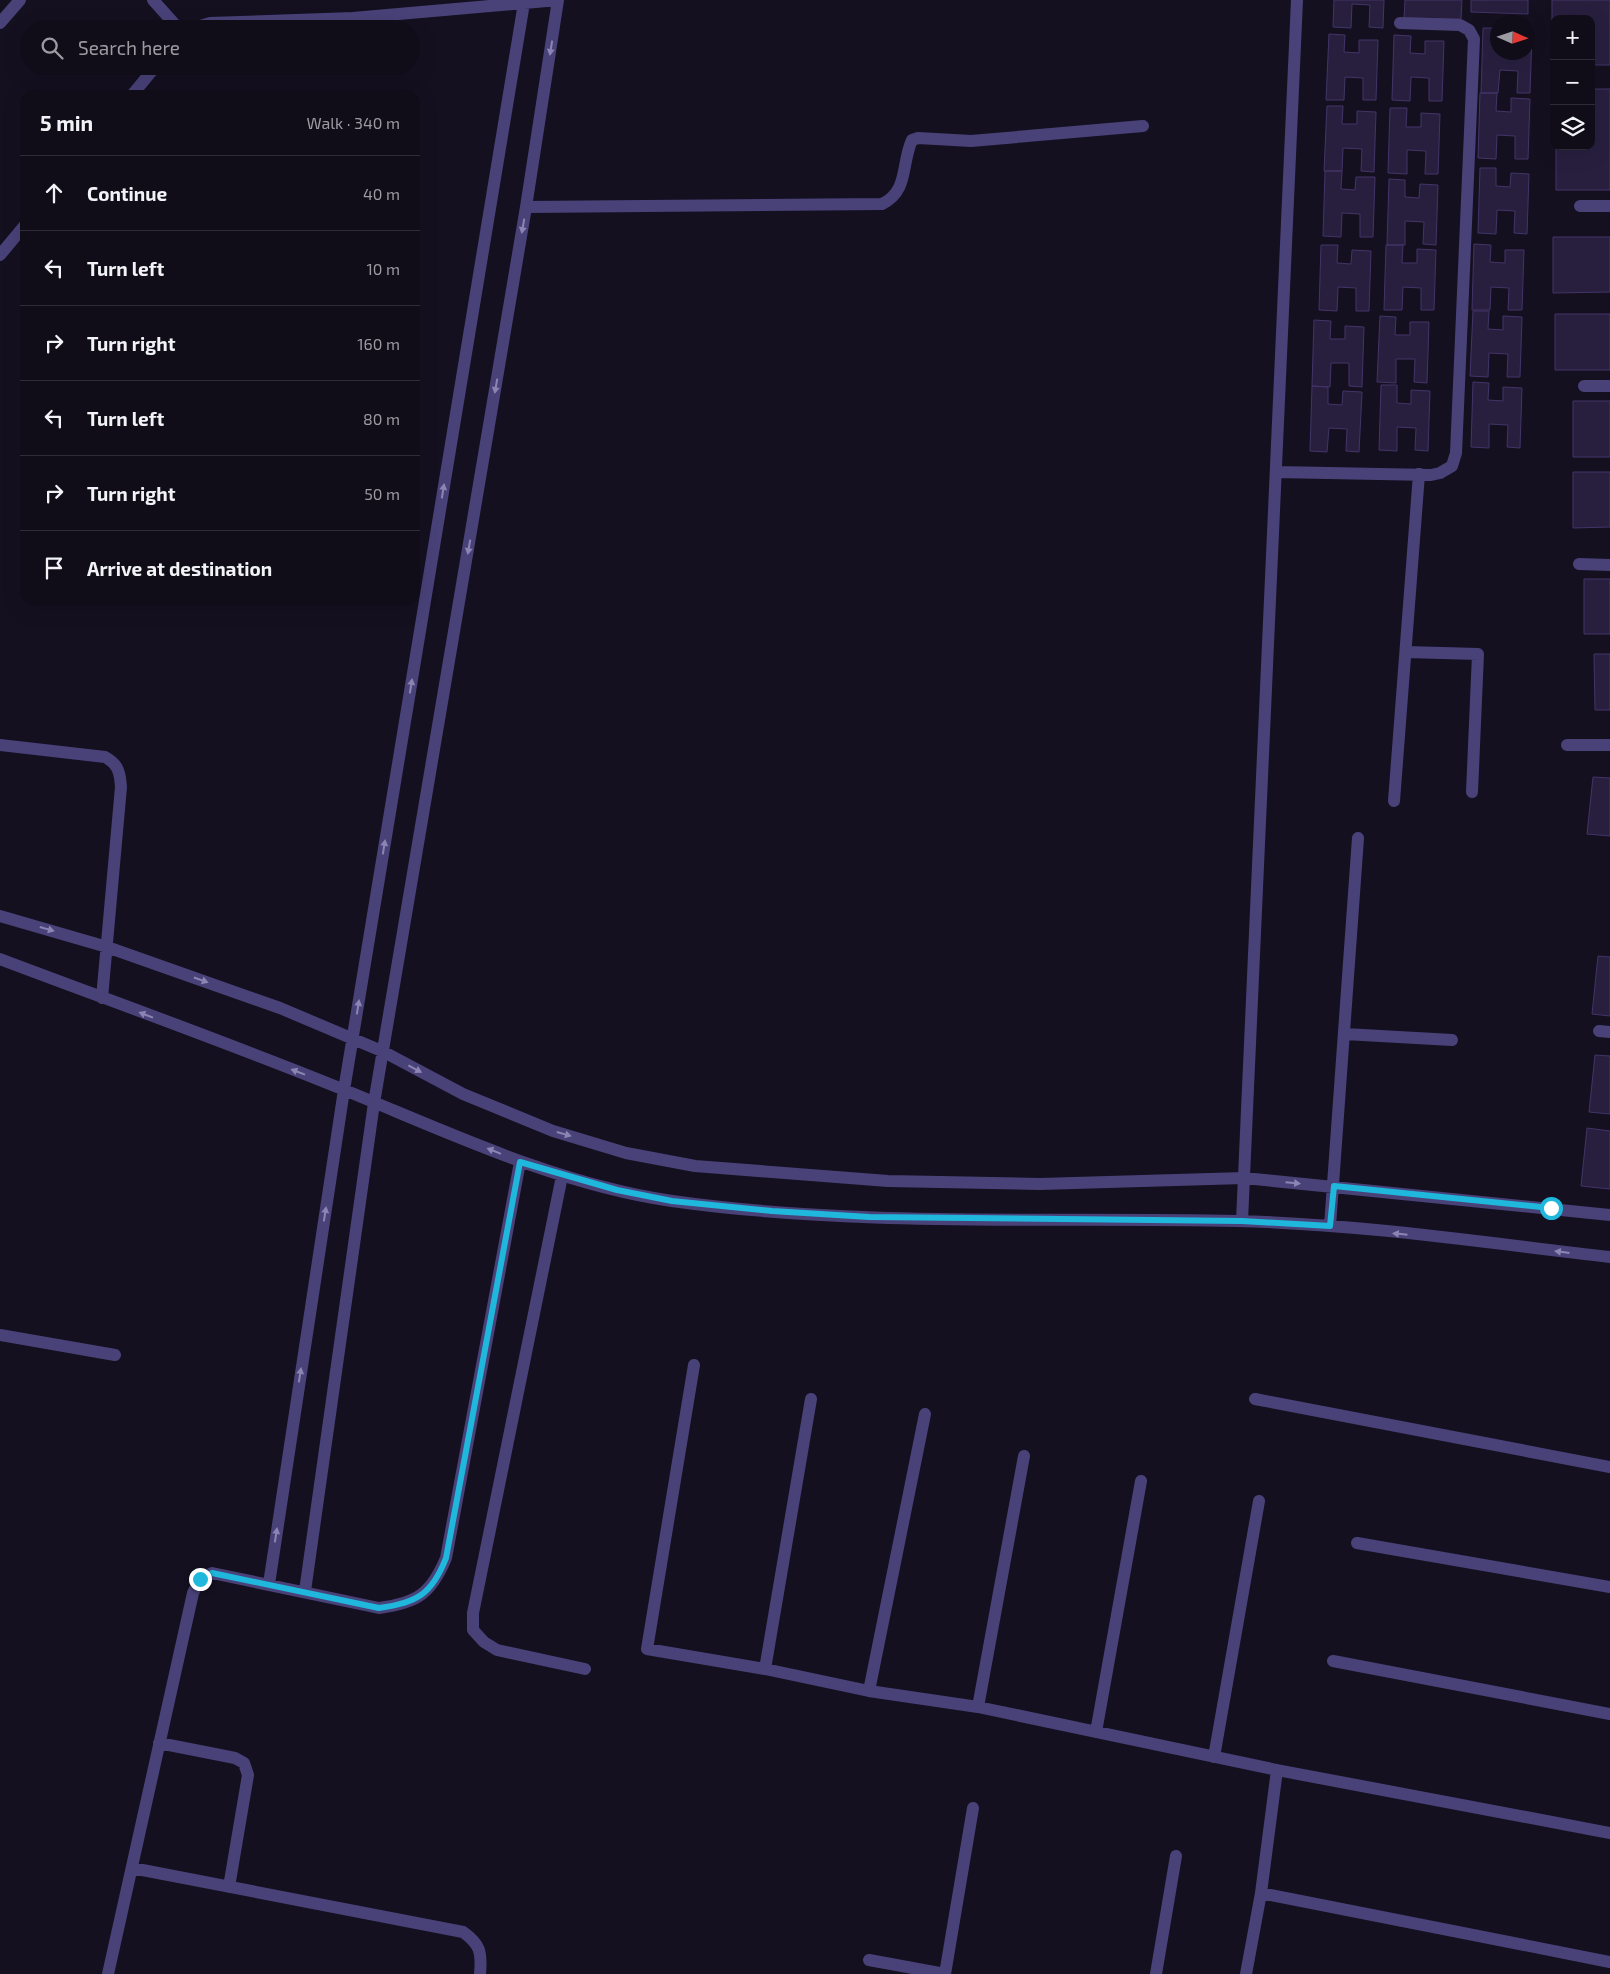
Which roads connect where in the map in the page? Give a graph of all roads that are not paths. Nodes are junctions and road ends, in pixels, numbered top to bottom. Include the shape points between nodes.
1 (20, 0) edge
2 (153, 0) edge
3 (558, 0) edge
4 (1297, 0) edge
5 (524, 3) junction
6 (170, 20) edge
7 (296, 20) edge
8 (0, 23) edge
9 (1400, 23) dead end
10 (149, 75) edge
11 (136, 90) edge
12 (1143, 126) dead end
13 (1580, 206) dead end
14 (1610, 206) edge
15 (526, 207) junction
16 (20, 230) edge
17 (0, 255) edge
18 (1584, 386) dead end
19 (1610, 386) edge
20 (1276, 472) junction
21 (1419, 474) junction
22 (1579, 564) dead end
23 (1610, 565) edge
24 (1406, 652) junction
25 (1568, 745) dead end
26 (1610, 745) edge
27 (0, 746) edge
28 (1472, 792) dead end
29 (1394, 801) dead end
30 (1358, 838) dead end
31 (0, 916) edge
32 (107, 947) junction
33 (0, 959) edge
34 (102, 998) junction
35 (1345, 1034) junction
36 (352, 1038) junction
37 (1452, 1040) dead end
38 (384, 1052) junction
39 (344, 1090) junction
40 (374, 1103) junction
41 (520, 1162) junction
42 (562, 1176) junction
43 (1244, 1178) junction
44 (1334, 1186) junction
45 (1610, 1215) edge
46 (1242, 1221) junction
47 (1330, 1226) junction
48 (1610, 1257) edge
49 (0, 1335) edge
50 (115, 1355) dead end
51 (694, 1366) dead end
52 (811, 1399) dead end
53 (1255, 1399) dead end
54 (925, 1414) dead end
55 (1024, 1456) dead end
56 (1610, 1467) edge
57 (1141, 1481) dead end
58 (1259, 1501) dead end
59 (1357, 1543) dead end
60 (269, 1584) junction
61 (1610, 1586) edge
62 (304, 1591) junction
63 (1333, 1661) dead end
64 (585, 1669) dead end
65 (764, 1669) junction
66 (869, 1691) junction
67 (978, 1707) junction
68 (1610, 1714) edge
69 (1096, 1732) junction
70 (159, 1743) junction
71 (1214, 1757) junction
72 (1278, 1770) junction
73 (973, 1808) dead end
74 (1610, 1834) edge
75 (1176, 1856) dead end
76 (132, 1868) junction
77 (228, 1887) junction
78 (1261, 1893) junction
79 (869, 1960) dead end
80 (1610, 1962) edge
81 (108, 1974) edge
82 (480, 1974) edge
83 (945, 1974) edge
84 (1156, 1974) edge
85 (1246, 1974) edge

1 - 8 street
2 - 6 street
3 - 5 street
3 -> 15 street
4 - 20 street
5 - 7 street
36 -> 5 street
9 - 21 street via 1460,25 1469,30 1474,39 1456,453 1452,466 1440,474
10 - 11 street
12 - 15 street via 971,141 918,138 912,140 908,148 899,191 893,199 882,204
13 - 14 street
15 -> 38 street
16 - 17 street
18 - 19 street
20 - 21 street
20 - 43 street
21 - 24 street
22 - 23 street
24 - 28 street via 1478,654
24 - 29 street
25 - 26 street
27 - 32 street via 105,757 115,762 120,772 121,787
30 - 35 street
31 -> 32 street
32 - 34 street
32 -> 36 street via 280,1008
33 - 34 street
39 -> 34 street
35 - 37 street
35 - 44 street
36 - 38 street
36 - 39 street
38 - 40 street
38 -> 43 street via 463,1094 553,1131 626,1153 695,1166 888,1181 1040,1184
39 - 40 street
60 -> 39 street
41 -> 40 street
40 - 62 street
41 - 42 street
41 - 62 street via 446,1558 438,1578 425,1593 404,1605 379,1608
42 - 46 street via 672,1201 772,1211 869,1217
42 - 64 street via 475,1603 473,1630 497,1650
43 -> 44 street
43 - 46 street
44 - 45 street
44 - 47 street
46 - 47 street
48 -> 47 street
49 - 50 street
51 - 65 street via 647,1648
52 - 65 street
53 - 56 street
54 - 66 street
55 - 67 street
57 - 69 street
58 - 71 street
59 - 61 street
60 - 62 street
60 - 70 street via 212,1573 200,1579 193,1592
63 - 68 street
65 - 66 street
66 - 67 street
67 - 69 street
69 - 71 street
70 - 76 street
70 - 77 street via 235,1758 244,1763 248,1775
71 - 72 street
72 - 74 street
72 - 78 street
73 - 83 street
75 - 84 street
76 - 77 street
76 - 81 street
77 - 82 street via 462,1932 476,1941
78 - 80 street
78 - 85 street
79 - 83 street

